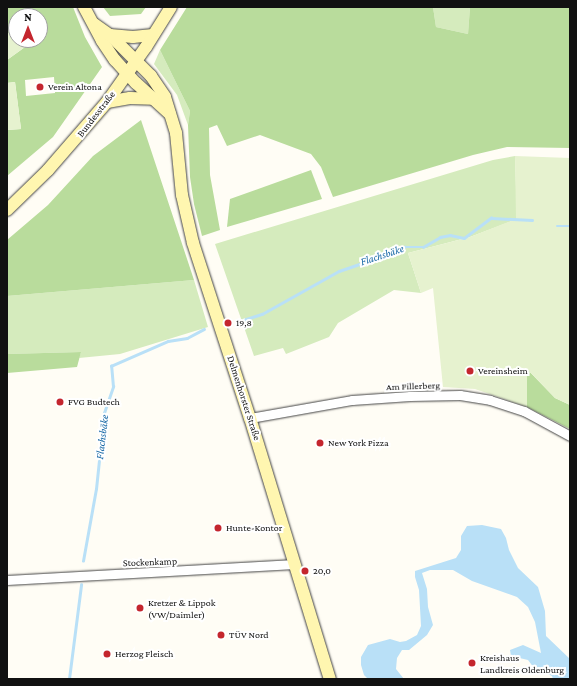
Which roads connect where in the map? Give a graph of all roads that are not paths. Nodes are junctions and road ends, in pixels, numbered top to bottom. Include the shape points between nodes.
1 (84, 7) edge
2 (171, 7) edge
3 (94, 24) junction
4 (110, 35) junction
5 (154, 35) junction
6 (137, 61) junction
7 (128, 74) junction
8 (153, 99) junction
9 (107, 102) junction
10 (171, 115) junction
11 (7, 210) edge
12 (250, 418) junction
13 (570, 436) edge
14 (294, 564) junction
15 (7, 580) edge
16 (330, 679) edge

1 - 3 main road
2 - 5 main road, Bundesstraße
3 - 4 main road, Delmenhorster Straße
3 - 7 main road via 102,41
4 - 5 main road
4 - 6 main road, Delmenhorster Straße
5 - 6 main road, Bundesstraße
6 - 7 main road, Bundesstraße
6 - 10 main road, Delmenhorster Straße via 159,86
7 - 8 main road
7 - 9 main road, Bundesstraße
8 - 9 main road via 130,98
8 - 10 main road
9 - 11 main road, Bundesstraße via 48,170
10 - 12 main road, Delmenhorster Straße via 176,133 182,195 193,244
12 - 13 street, Am Fillerberg via 352,400 460,395 490,400 524,412
12 - 14 main road, Delmenhorster Straße
14 - 15 street, Stockenkamp
14 - 16 main road, Delmenhorster Straße

